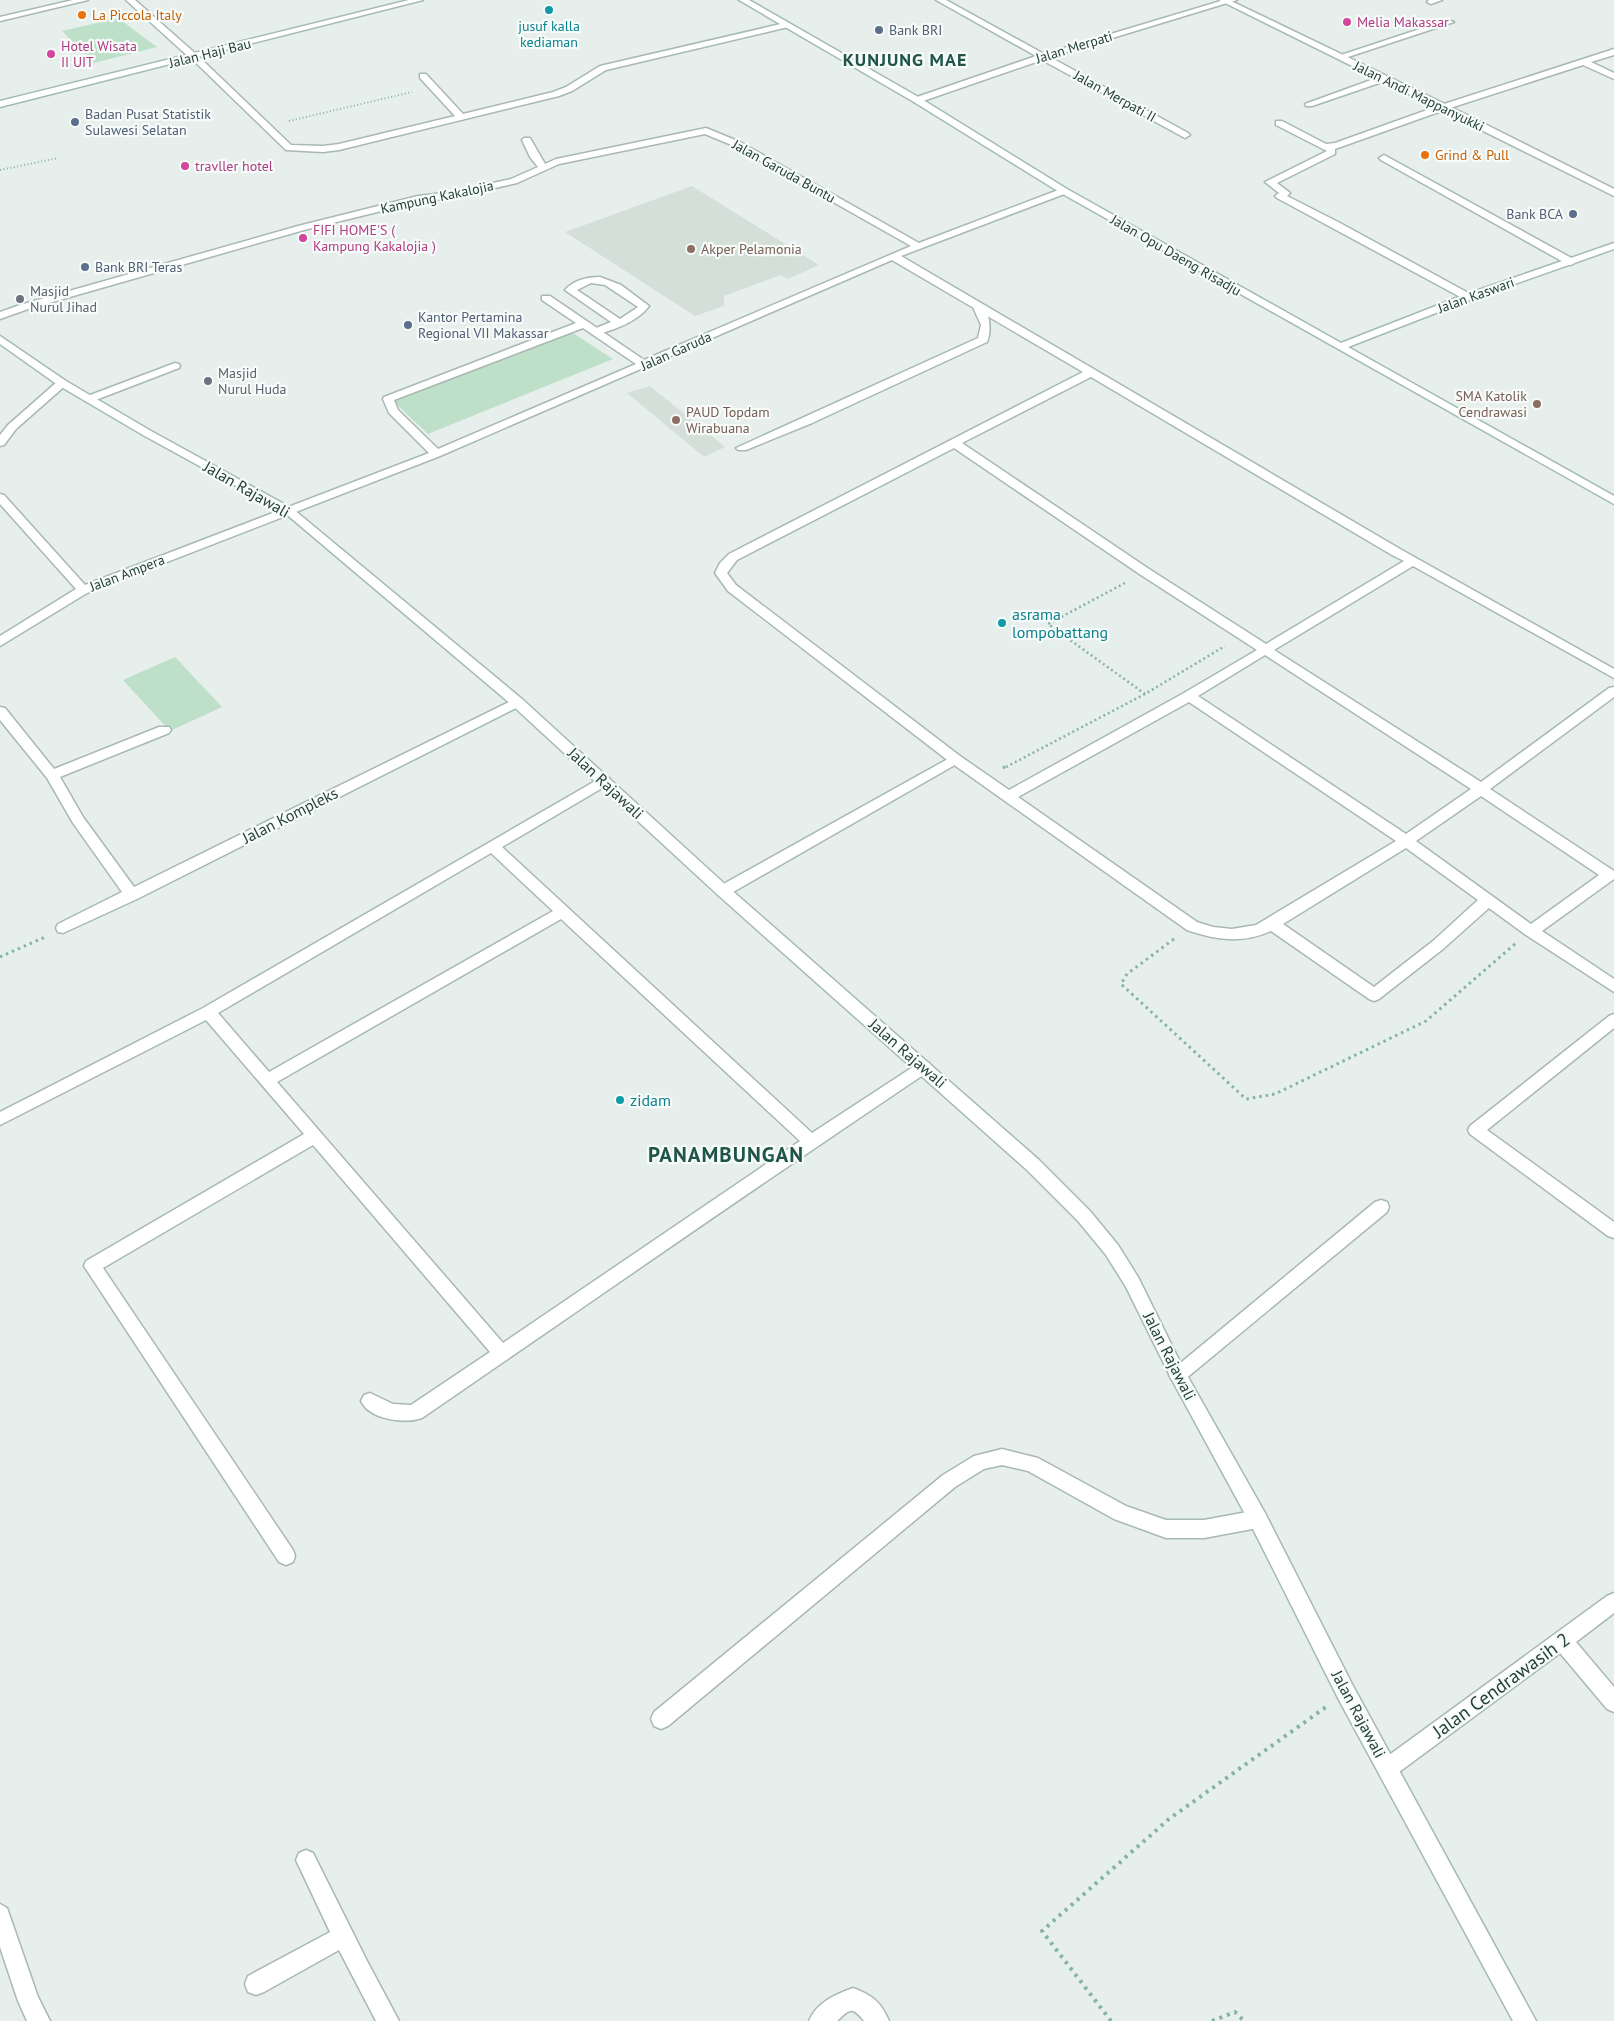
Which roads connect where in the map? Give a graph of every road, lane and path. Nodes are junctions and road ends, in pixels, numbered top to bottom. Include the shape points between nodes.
1 (84, 0) edge
2 (130, 0) edge
3 (419, 0) edge
4 (743, 0) edge
5 (940, 0) edge
6 (1227, 1) edge
7 (0, 19) edge
8 (1450, 22) dead end
9 (785, 25) junction
10 (1614, 52) edge
11 (1042, 56) junction
12 (194, 57) junction
13 (1339, 57) junction
14 (1584, 62) junction
15 (423, 76) dead end
16 (1614, 76) edge
17 (1382, 79) junction
18 (433, 87) junction
19 (917, 100) junction
20 (0, 104) edge
21 (1309, 104) dead end
22 (1444, 107) junction
23 (462, 118) junction
24 (1279, 123) dead end
25 (264, 127) junction
26 (1185, 135) dead end
27 (528, 140) dead end
28 (641, 144) joint
29 (1330, 147) junction
30 (58, 158) dead end
31 (1384, 158) dead end
32 (543, 167) junction
33 (0, 170) edge
34 (1064, 191) junction
35 (1614, 193) edge
36 (918, 246) junction
37 (1614, 246) edge
38 (894, 256) junction
39 (1571, 262) junction
40 (546, 298) dead end
41 (1468, 298) junction
42 (977, 305) junction
43 (0, 316) edge
44 (618, 322) junction
45 (583, 324) junction
46 (595, 332) junction
47 (0, 339) edge
48 (1339, 347) junction
49 (645, 365) junction
50 (175, 366) dead end
51 (1092, 372) junction
52 (62, 383) junction
53 (89, 399) junction
54 (954, 442) junction
55 (0, 443) edge
56 (742, 448) dead end
57 (436, 454) junction
58 (0, 496) edge
59 (1614, 501) edge
60 (289, 511) junction
61 (1413, 561) junction
62 (1145, 572) junction
63 (83, 590) junction
64 (1244, 635) junction
65 (0, 642) edge
66 (1265, 650) junction
67 (1614, 674) edge
68 (1614, 691) edge
69 (1145, 694) junction
70 (1189, 696) junction
71 (518, 702) junction
72 (0, 711) edge
73 (164, 730) dead end
74 (955, 759) junction
75 (52, 775) junction
76 (983, 778) junction
77 (604, 781) junction
78 (1481, 789) junction
79 (1009, 796) junction
80 (1406, 840) junction
81 (493, 847) junction
82 (1612, 873) edge
83 (723, 891) junction
84 (132, 895) junction
85 (1488, 900) junction
86 (562, 912) junction
87 (1272, 924) junction
88 (1192, 926) junction
89 (63, 928) joint
90 (1536, 934) junction
91 (0, 957) edge
92 (1614, 986) edge
93 (208, 1012) junction
94 (1614, 1020) edge
95 (924, 1067) junction
96 (267, 1080) junction
97 (0, 1119) edge
98 (314, 1136) junction
99 (811, 1142) junction
100 (1381, 1207) dead end
101 (1614, 1231) edge
102 (502, 1354) junction
103 (1178, 1375) junction
104 (370, 1401) dead end
105 (1258, 1519) junction
106 (286, 1556) dead end
107 (1614, 1602) edge
108 (1562, 1640) junction
109 (1346, 1693) junction
110 (1614, 1702) edge
111 (661, 1718) dead end
112 (1388, 1768) junction
113 (306, 1860) dead end
114 (0, 1915) edge
115 (343, 1936) junction
116 (256, 1984) dead end
117 (39, 2021) edge
118 (388, 2021) edge
119 (820, 2021) edge
120 (878, 2021) edge
121 (1112, 2021) edge
122 (1212, 2021) edge
123 (1244, 2021) edge
124 (1525, 2021) edge

1 - 7 street
2 - 12 street
3 - 12 street, Jalan Haji Bau
4 - 9 street, Jalan Opu Daeng Risadju
5 - 11 street, Jalan Merpati II
6 - 11 street, Jalan Merpati
6 - 13 street, Jalan Andi Mappanyukki
8 - 13 street
9 - 19 street, Jalan Opu Daeng Risadju
9 - 23 street via 603,68 564,92
10 - 14 street
11 - 19 street, Jalan Merpati
11 - 26 street, Jalan Merpati II
12 - 20 street, Jalan Haji Bau
12 - 25 street
13 - 17 street, Jalan Andi Mappanyukki
14 - 16 street
14 - 22 street
15 - 18 street
17 - 21 street
17 - 22 street, Jalan Andi Mappanyukki
18 - 23 street
18 - 25 path
19 - 34 street, Jalan Opu Daeng Risadju
22 - 29 street
22 - 35 street, Jalan Andi Mappanyukki
23 - 25 street via 323,149 289,148
24 - 29 street via 1322,146
27 - 32 street
28 - 32 street, Kampung Kakalojia via 549,163
28 - 36 street, Jalan Garuda Buntu via 712,132
29 - 41 street via 1332,152 1305,168 1270,182 1285,193 1280,196
30 - 33 path
31 - 39 street
32 - 43 street, Kampung Kakalojia via 514,181 418,199 301,228
34 - 36 street, Jalan Garuda
34 - 48 street, Jalan Opu Daeng Risadju
36 - 38 street, Jalan Garuda
37 - 39 street, Jalan Kaswari
38 - 42 street
38 - 49 street, Jalan Garuda
39 - 41 street, Jalan Kaswari
40 - 45 street
41 - 48 street, Jalan Kaswari
42 - 51 street
42 - 56 street via 986,325 983,340
44 - 44 street via 640,313 644,306 600,279 570,290
44 - 46 street
45 - 46 street
45 - 57 street via 388,399 394,411
46 - 49 street
47 - 52 street, Jalan Rajawali
48 - 59 street, Jalan Opu Daeng Risadju
49 - 57 street, Jalan Garuda
50 - 53 street
51 - 54 street
51 - 61 street
52 - 53 street, Jalan Rajawali
52 - 55 street via 12,427
53 - 60 street, Jalan Rajawali
54 - 62 street
54 - 74 street via 733,556 721,573 732,588
57 - 60 street, Jalan Garuda
58 - 63 street, Jalan Ampera
60 - 63 street, Jalan Ampera
60 - 71 street, Jalan Rajawali
61 - 66 street
61 - 67 street
62 - 64 street
62 - 69 path via 1048,624
63 - 65 street
64 - 66 street
64 - 69 path
66 - 70 street
66 - 78 street
68 - 78 street
69 - 76 path
70 - 79 street
70 - 80 street
71 - 77 street, Jalan Rajawali
71 - 84 street, Jalan Kompleks
72 - 75 street
73 - 75 street
74 - 76 street
74 - 83 street
75 - 84 street via 78,820
76 - 79 street
77 - 81 street
77 - 83 street, Jalan Rajawali
78 - 80 street
78 - 82 street
79 - 88 street
80 - 85 street
80 - 87 street
81 - 86 street
81 - 93 street
82 - 90 street
83 - 95 street, Jalan Rajawali
84 - 89 street, Jalan Kompleks
85 - 87 street via 1374,995
85 - 90 street
86 - 96 street
86 - 99 street
87 - 88 street via 1255,933 1232,936
88 - 90 path via 1127,974 1121,984 1246,1100 1276,1094 1426,1022
89 - 91 path
90 - 92 street
93 - 96 street
93 - 97 street
94 - 101 street via 1476,1130
95 - 99 street
95 - 103 street, Jalan Rajawali via 1033,1165 1084,1216 1112,1250 1132,1282
96 - 98 street
98 - 102 street
98 - 106 street via 92,1266
99 - 102 street
100 - 103 street
102 - 104 street via 416,1412 397,1415
103 - 105 street, Jalan Rajawali
105 - 109 street, Jalan Rajawali
105 - 111 street via 1204,1529 1166,1529 1121,1513 1032,1464 1002,1457 980,1462 949,1481
107 - 108 street, Jalan Cendrawasih 2
108 - 110 street
108 - 112 street, Jalan Cendrawasih 2
109 - 112 street, Jalan Rajawali
109 - 121 path via 1169,1819 1042,1931
112 - 124 street, Jalan Rajawali
113 - 115 street
114 - 117 street
115 - 116 street
115 - 118 street
119 - 120 street via 841,2003 853,1999 864,2003
122 - 123 path via 1235,2012

